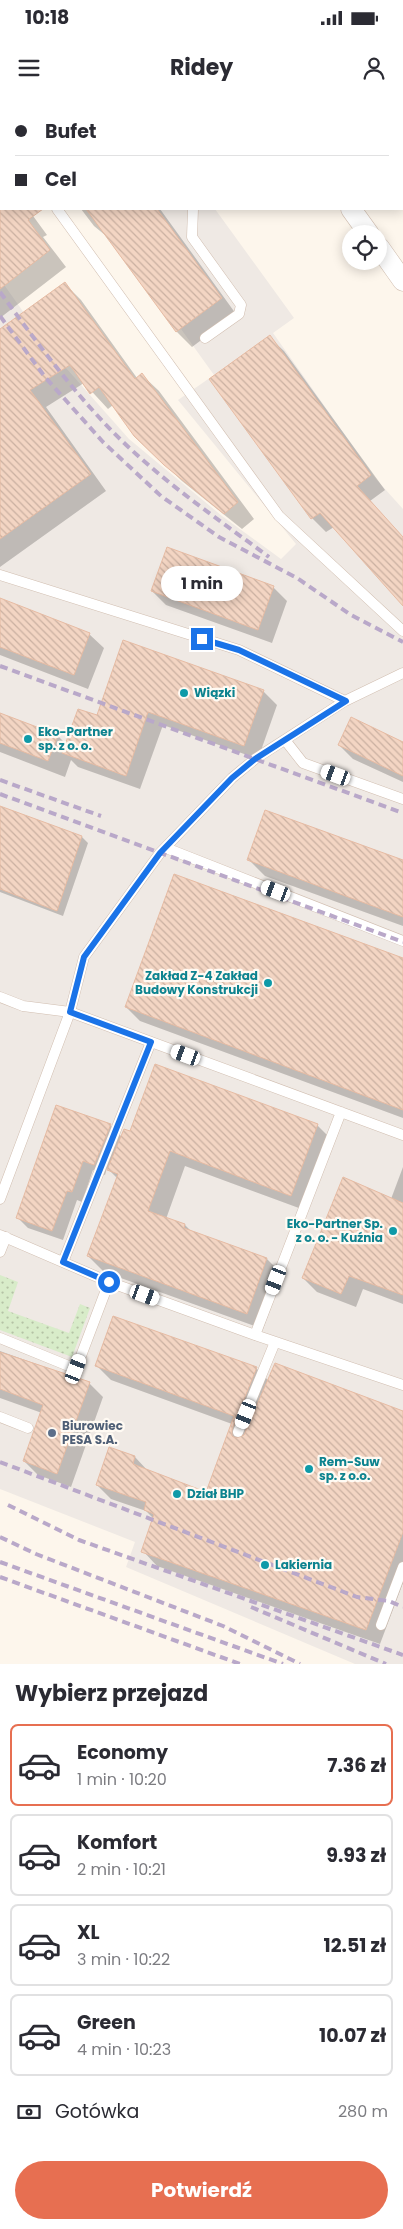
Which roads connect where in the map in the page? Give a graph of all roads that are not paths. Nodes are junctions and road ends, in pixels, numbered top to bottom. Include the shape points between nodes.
1 (58, 210) edge
2 (192, 210) edge
3 (352, 210) edge
4 (363, 225) edge
5 (387, 258) edge
6 (403, 281) edge
7 (205, 338) dead end
8 (0, 575) edge
9 (403, 631) edge
10 (403, 674) edge
11 (346, 701) junction
12 (284, 740) junction
13 (403, 799) edge
14 (166, 848) junction
15 (403, 941) edge
16 (0, 997) edge
17 (70, 1012) junction
18 (151, 1042) junction
19 (341, 1112) junction
20 (403, 1135) edge
21 (0, 1199) edge
22 (3, 1236) edge
23 (0, 1252) edge
24 (63, 1262) junction
25 (109, 1282) junction
26 (255, 1335) junction
27 (0, 1338) edge
28 (275, 1342) junction
29 (403, 1385) edge
30 (0, 1417) edge
31 (28, 1428) dead end
32 (238, 1432) dead end
33 (403, 1567) edge
34 (381, 1625) dead end

1 - 9 lane via 279,516
2 - 7 lane via 192,236 241,304 239,314
3 - 4 street
5 - 6 street
8 - 11 lane via 239,650
10 - 11 lane
11 - 12 lane
12 - 13 lane via 303,763
12 - 14 lane via 232,778
14 - 15 lane
14 - 17 lane via 84,957
16 - 17 lane via 23,1006
17 - 18 lane
17 - 21 lane
18 - 19 lane
18 - 24 lane
19 - 20 lane
19 - 26 lane
22 - 23 lane
22 - 24 lane
24 - 25 lane
25 - 26 lane
25 - 27 lane via 76,1369
26 - 28 lane
28 - 29 lane
28 - 32 lane
30 - 31 lane
33 - 34 lane

